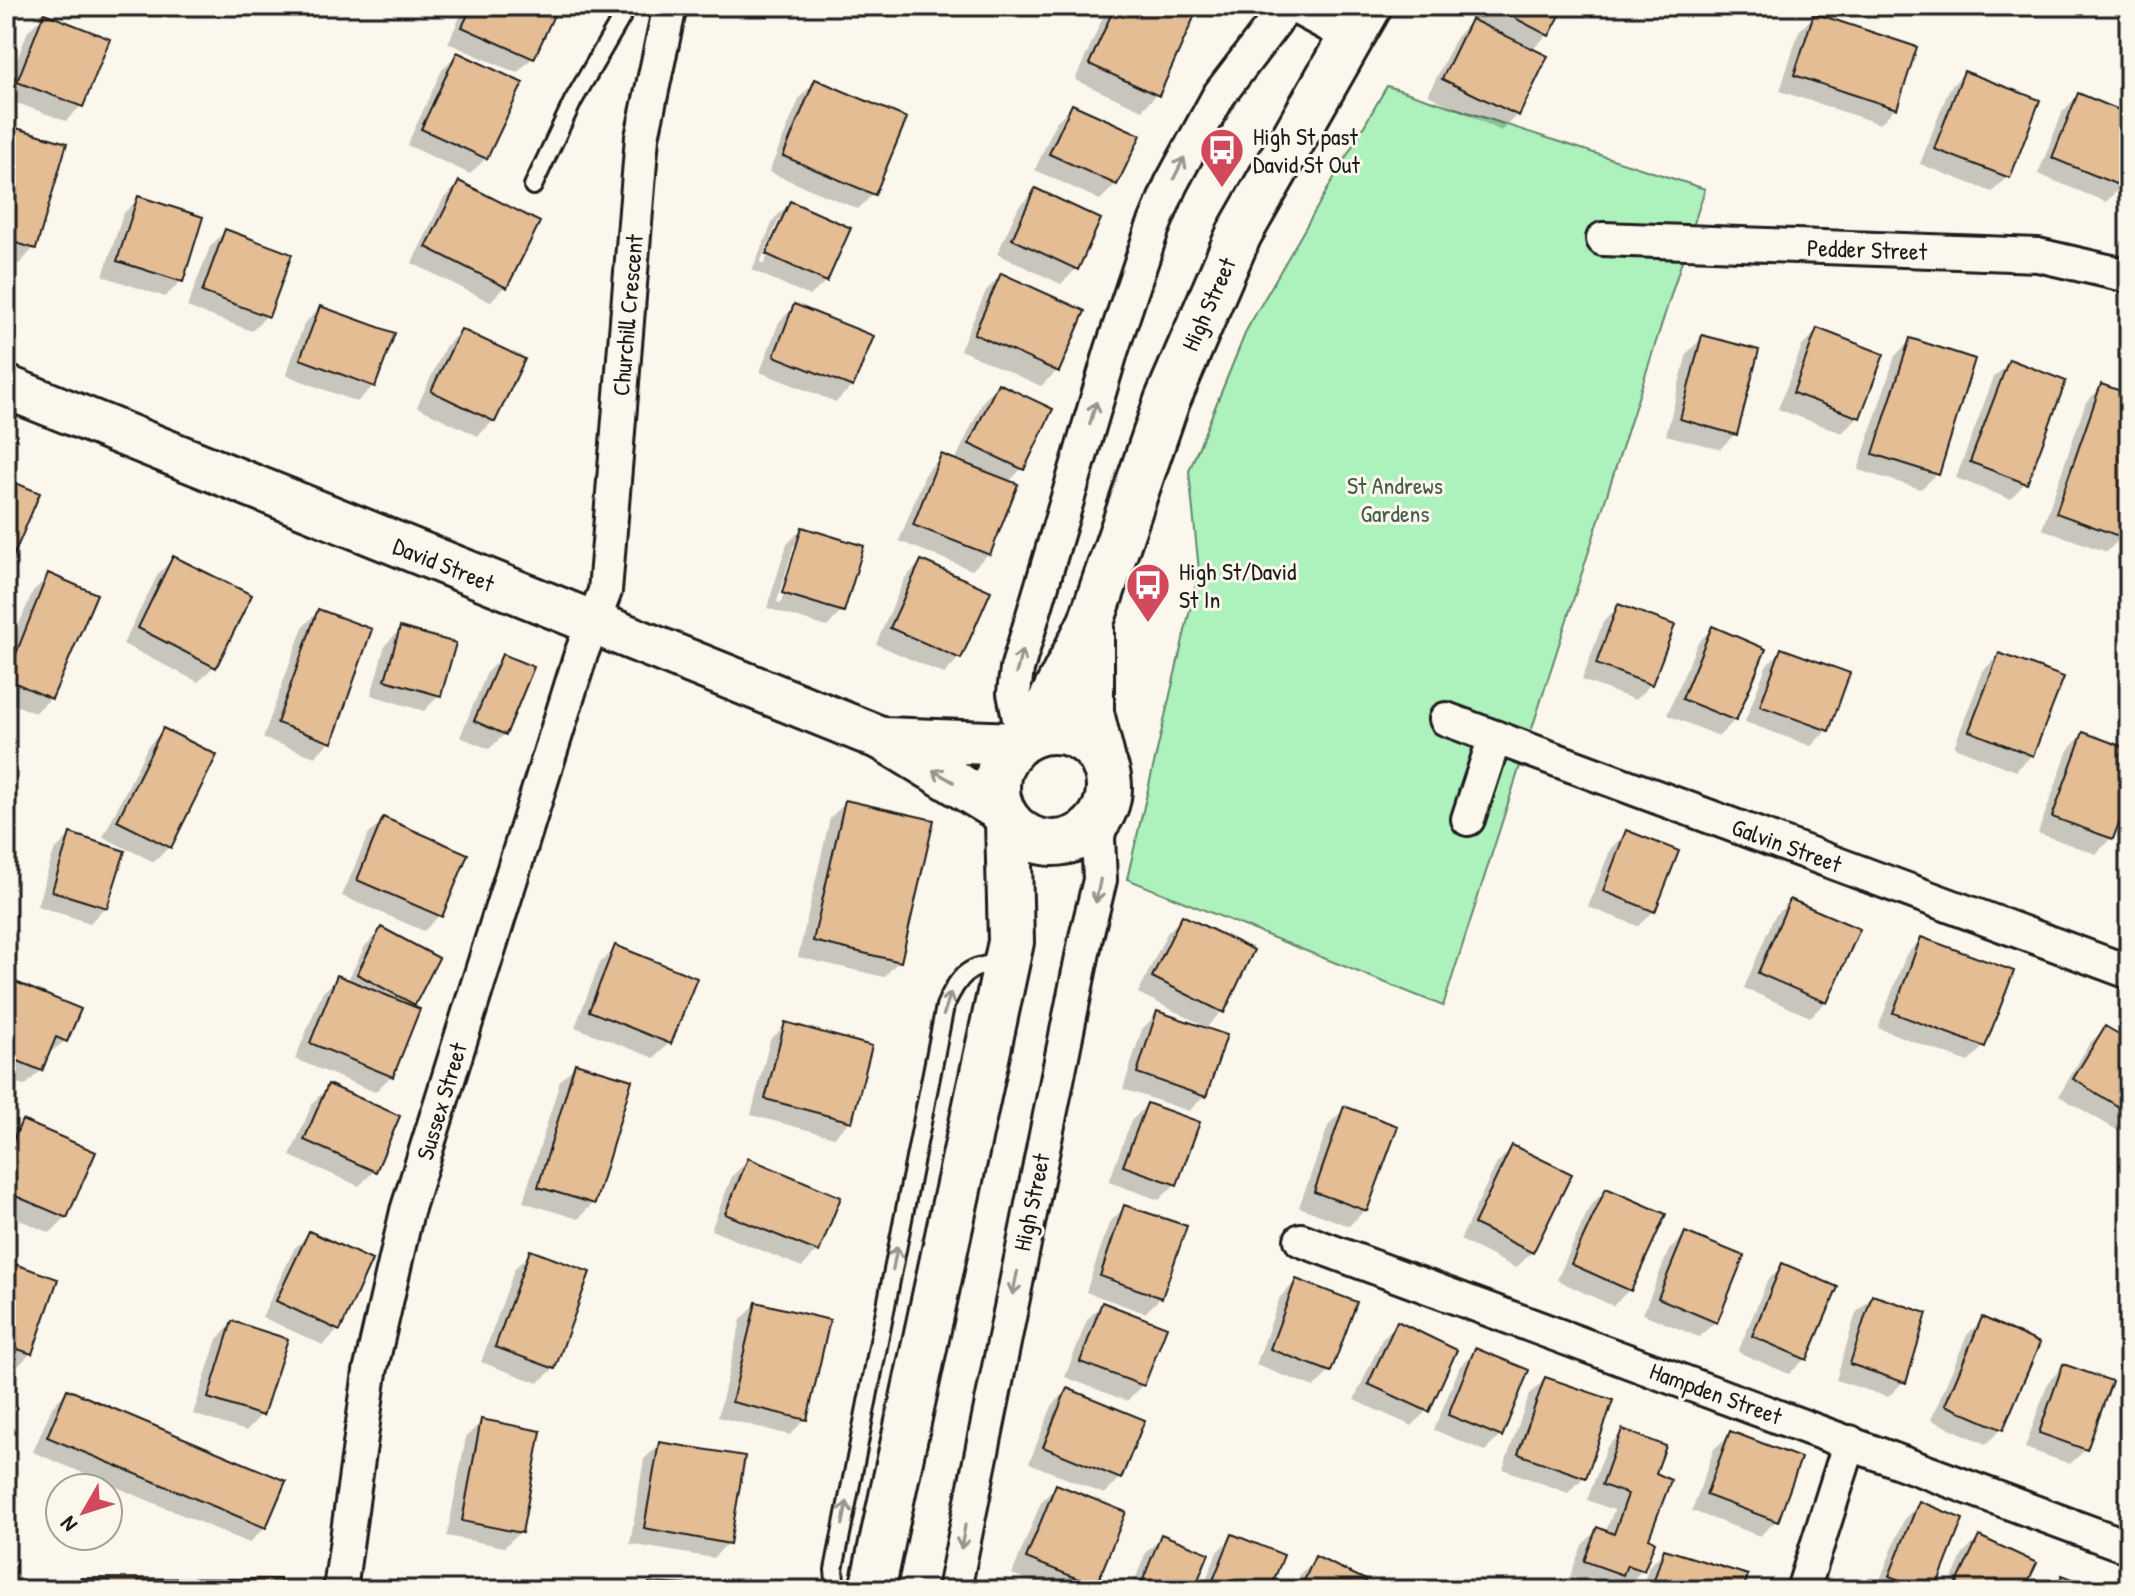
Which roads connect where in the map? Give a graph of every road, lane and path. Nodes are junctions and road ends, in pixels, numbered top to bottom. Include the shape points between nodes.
1 (628, 6) edge
2 (670, 6) edge
3 (1287, 6) edge
4 (1293, 6) edge
5 (1360, 22) edge
6 (533, 186) dead end
7 (1603, 239) dead end
8 (2129, 276) edge
9 (6, 387) edge
10 (1091, 622) junction
11 (592, 624) junction
12 (1446, 719) dead end
13 (1495, 737) junction
14 (883, 739) junction
15 (1023, 739) junction
16 (1104, 765) junction
17 (1005, 816) junction
18 (1468, 819) dead end
19 (1092, 825) junction
20 (1008, 953) junction
21 (2129, 972) edge
22 (1301, 1240) dead end
23 (1850, 1442) junction
24 (2129, 1547) edge
25 (340, 1590) edge
26 (836, 1590) edge
27 (872, 1590) edge
28 (954, 1590) edge
29 (1803, 1590) edge

1 - 6 lane via 573,101
2 - 11 street, Churchill Crescent via 642,137 605,591
15 -> 3 street via 1014,693 1017,669 1136,272 1171,184 1203,123
4 - 5 street
5 - 10 main road, High Street via 1256,202 1201,318
7 - 8 street, Pedder Street via 2038,255
9 - 11 street, David Street
10 - 15 main road, High Street via 1045,713
10 - 16 main road, High Street via 1091,713
11 - 14 street, David Street
11 - 25 street, Sussex Street via 407,1211 370,1372
12 - 13 street, Galvin Street
13 - 18 street
13 - 21 street, Galvin Street
14 - 15 street, David Street
17 -> 14 street, David Street
15 - 16 main road via 1055,731 1073,735
15 - 17 main road via 998,772 997,797
16 - 19 main road via 1108,795
17 - 19 main road via 1021,834 1046,843
17 - 20 main road
19 - 20 main road via 1047,873
19 -> 28 street, High Street via 1098,894
26 -> 20 lane via 834,1570 945,1006 954,985 980,963
20 - 27 main road
22 - 23 street, Hampden Street
23 - 24 street, Hampden Street
23 - 29 street

